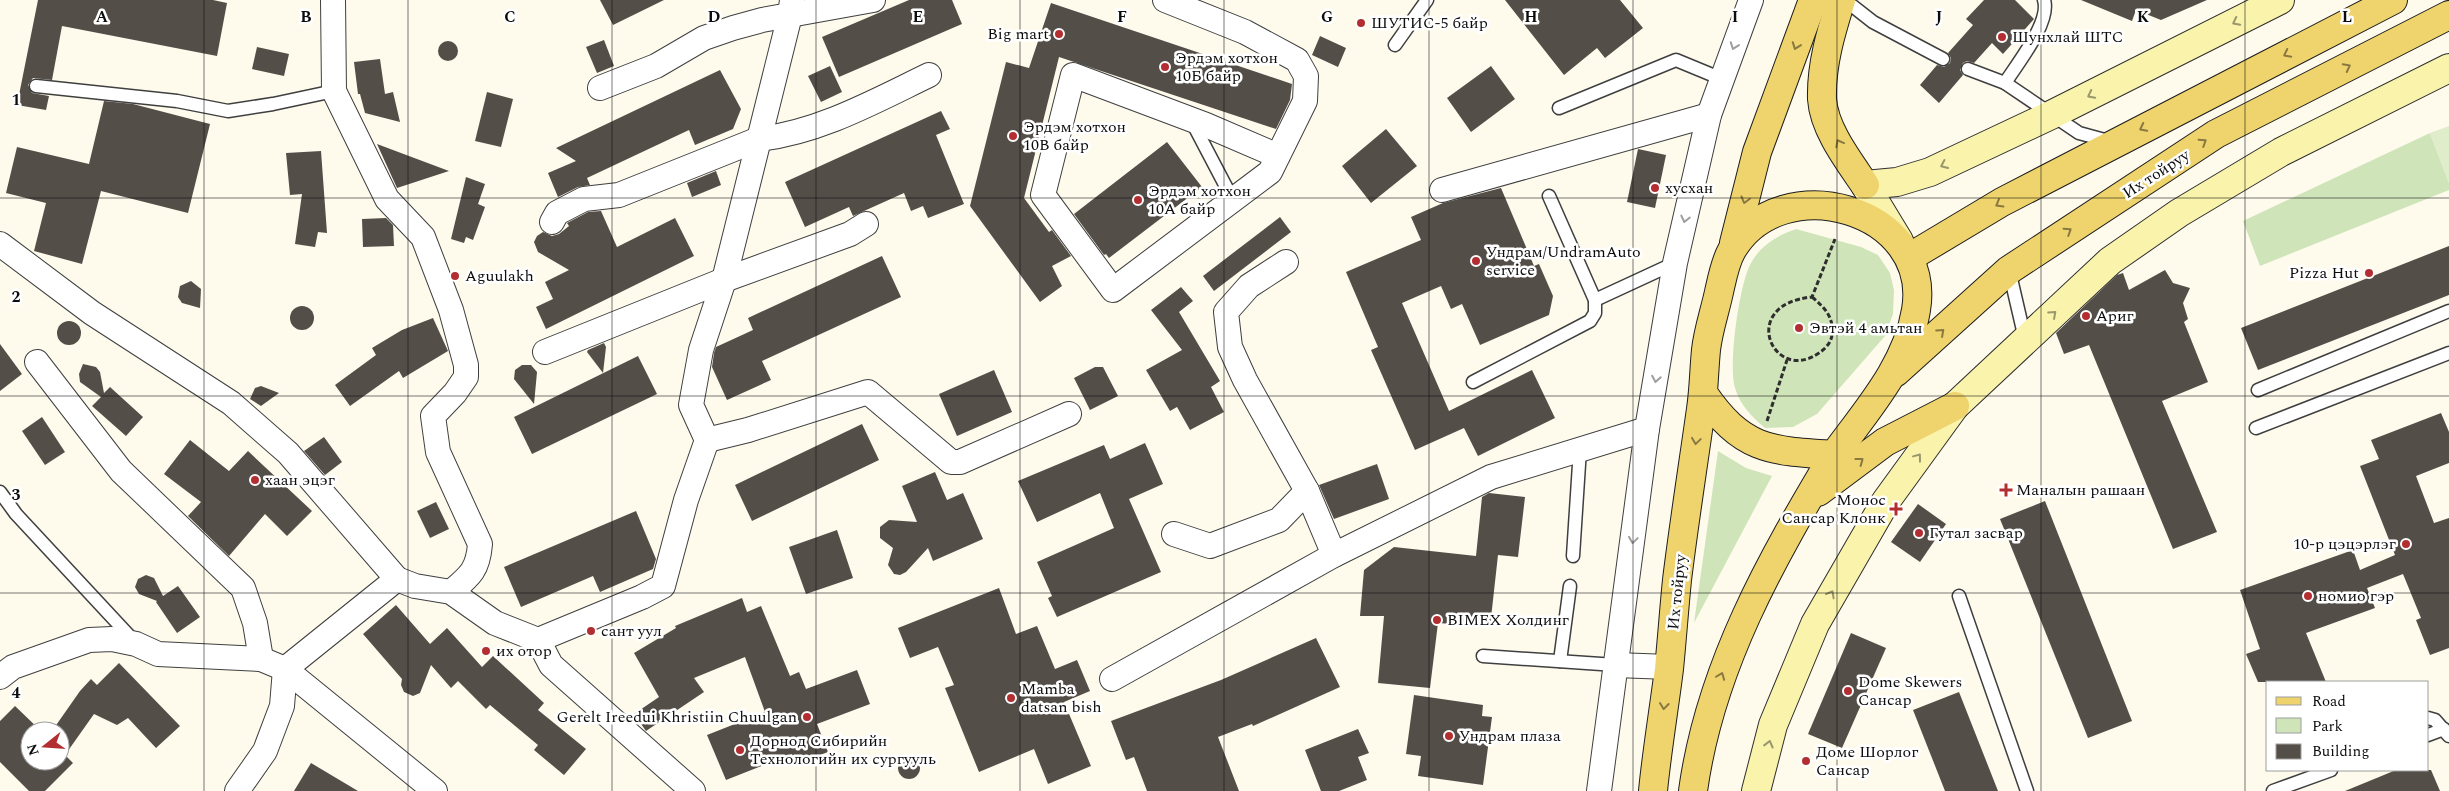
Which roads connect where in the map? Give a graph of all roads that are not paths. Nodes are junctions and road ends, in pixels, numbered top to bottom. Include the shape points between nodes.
1 (333, 0) edge
2 (872, 0) edge
3 (1165, 0) edge
4 (1427, 0) edge
5 (1750, 0) edge
6 (1813, 0) edge
7 (1841, 0) edge
8 (1845, 0) edge
9 (2044, 0) edge
10 (2280, 0) edge
11 (2393, 0) edge
12 (791, 7) edge
13 (2449, 15) edge
14 (1395, 45) dead end
15 (1943, 58) dead end
16 (2449, 68) edge
17 (1968, 70) dead end
18 (930, 76) dead end
19 (1722, 79) junction
20 (2005, 83) junction
21 (36, 86) dead end
22 (600, 88) dead end
23 (334, 91) junction
24 (1559, 108) dead end
25 (1709, 115) junction
26 (2051, 115) junction
27 (1190, 118) junction
28 (759, 139) junction
29 (2115, 143) junction
30 (1278, 156) junction
31 (1865, 185) junction
32 (1442, 190) dead end
33 (1549, 196) dead end
34 (1233, 200) junction
35 (552, 222) dead end
36 (866, 224) dead end
37 (0, 244) edge
38 (1904, 249) junction
39 (1732, 250) junction
40 (1286, 262) dead end
41 (1675, 263) junction
42 (2009, 270) junction
43 (724, 280) junction
44 (1595, 300) junction
45 (2449, 311) edge
46 (2025, 339) junction
47 (546, 352) dead end
48 (2449, 353) edge
49 (37, 362) dead end
50 (1892, 376) junction
51 (1473, 382) dead end
52 (2258, 390) dead end
53 (1703, 392) junction
54 (1955, 406) junction
55 (1069, 414) dead end
56 (2256, 428) dead end
57 (1647, 429) junction
58 (707, 440) junction
59 (1580, 449) junction
60 (1834, 455) junction
61 (1307, 491) junction
62 (0, 492) edge
63 (1806, 500) junction
64 (1174, 534) dead end
65 (1334, 555) junction
66 (1573, 556) dead end
67 (397, 579) junction
68 (1570, 586) dead end
69 (451, 592) junction
70 (1958, 596) dead end
71 (538, 640) junction
72 (136, 644) junction
73 (1483, 656) dead end
74 (261, 659) junction
75 (1560, 661) junction
76 (1616, 665) junction
77 (1669, 667) junction
78 (285, 669) junction
79 (0, 677) edge
80 (1112, 679) dead end
81 (2429, 718) edge
82 (2447, 732) edge
83 (2429, 735) edge
84 (2328, 771) edge
85 (237, 791) edge
86 (435, 791) edge
87 (693, 791) edge
88 (1599, 791) edge
89 (1653, 791) edge
90 (1693, 791) edge
91 (1756, 791) edge
92 (2027, 791) edge
93 (2273, 791) edge

1 - 23 street
2 - 12 street
3 - 30 street via 1245,32 1297,60 1306,76 1305,101
4 - 14 lane
5 -> 19 street
6 -> 39 main road, Их тойруу via 1757,152
31 -> 7 main road via 1830,126 1822,99 1827,46
8 - 15 lane via 1873,22
9 - 20 lane via 2046,8 2042,22
10 -> 26 street
11 -> 29 main road
12 - 22 street via 704,38 656,66
12 - 28 street
42 -> 13 main road, Их тойруу via 2216,134
46 -> 16 street via 2110,261 2179,214 2281,152
17 - 20 lane
18 - 28 street via 837,118 780,137
19 - 24 lane via 1676,60
19 - 25 street
20 - 26 lane
21 - 23 lane via 177,101 228,111
23 - 69 street via 387,199 422,237 451,310 466,365 466,377 433,416 438,452 480,544 479,560 472,575
25 - 32 street
25 -> 41 street
26 - 29 lane via 2079,134
26 -> 31 street via 1930,172 1897,182
27 - 30 street
27 - 34 lane
27 - 34 street via 1073,75 1043,196 1113,290
28 - 35 street via 619,195 584,199 557,212
28 - 43 street
29 -> 38 main road
30 - 34 street via 1270,172
31 - 38 street
33 - 44 lane
36 - 43 street via 850,234
37 - 67 street via 92,313 231,403 288,453
38 - 39 main road via 1883,227 1848,210 1796,206 1772,212 1752,226
38 - 50 main road via 1918,292 1913,325
39 - 53 main road, Их тойруу via 1706,348
40 - 61 street via 1249,286 1226,312 1230,347
41 - 44 lane
41 -> 57 street
42 - 46 lane
50 -> 42 main road, Их тойруу
43 - 47 street
43 - 58 street via 701,350 690,406
44 - 51 lane via 1595,313 1590,321
45 - 52 lane
46 - 54 street
48 - 56 lane
49 - 74 street via 121,471 243,588 255,623
50 - 60 main road
53 - 60 main road via 1719,416 1748,440 1762,447
53 -> 77 main road, Их тойруу via 1677,581
63 -> 54 main road via 1885,442
91 -> 54 street via 1773,725 1815,624 1886,501
55 - 58 street via 960,462 951,462 868,392
57 - 59 street
57 -> 76 street
58 - 71 street via 686,500 663,586
59 - 65 street via 1491,476
59 - 66 lane
60 - 63 main road
61 - 64 street via 1279,520 1210,546
61 - 65 street
62 - 72 lane via 16,514
90 -> 63 main road via 1698,752 1717,684 1734,640
65 - 80 street
67 - 69 street
67 - 78 street
68 - 75 lane
69 - 71 street via 494,622
70 - 92 lane
71 - 87 street via 551,665
72 - 74 street via 158,654
72 - 79 street via 112,639 89,640 13,667
73 - 75 lane
74 - 78 street
75 - 76 lane
76 - 77 street
76 - 88 street
77 -> 89 main road, Их тойруу
78 - 85 street via 282,706 265,751
78 - 86 street
81 - 82 lane
82 - 83 lane
84 - 93 lane

